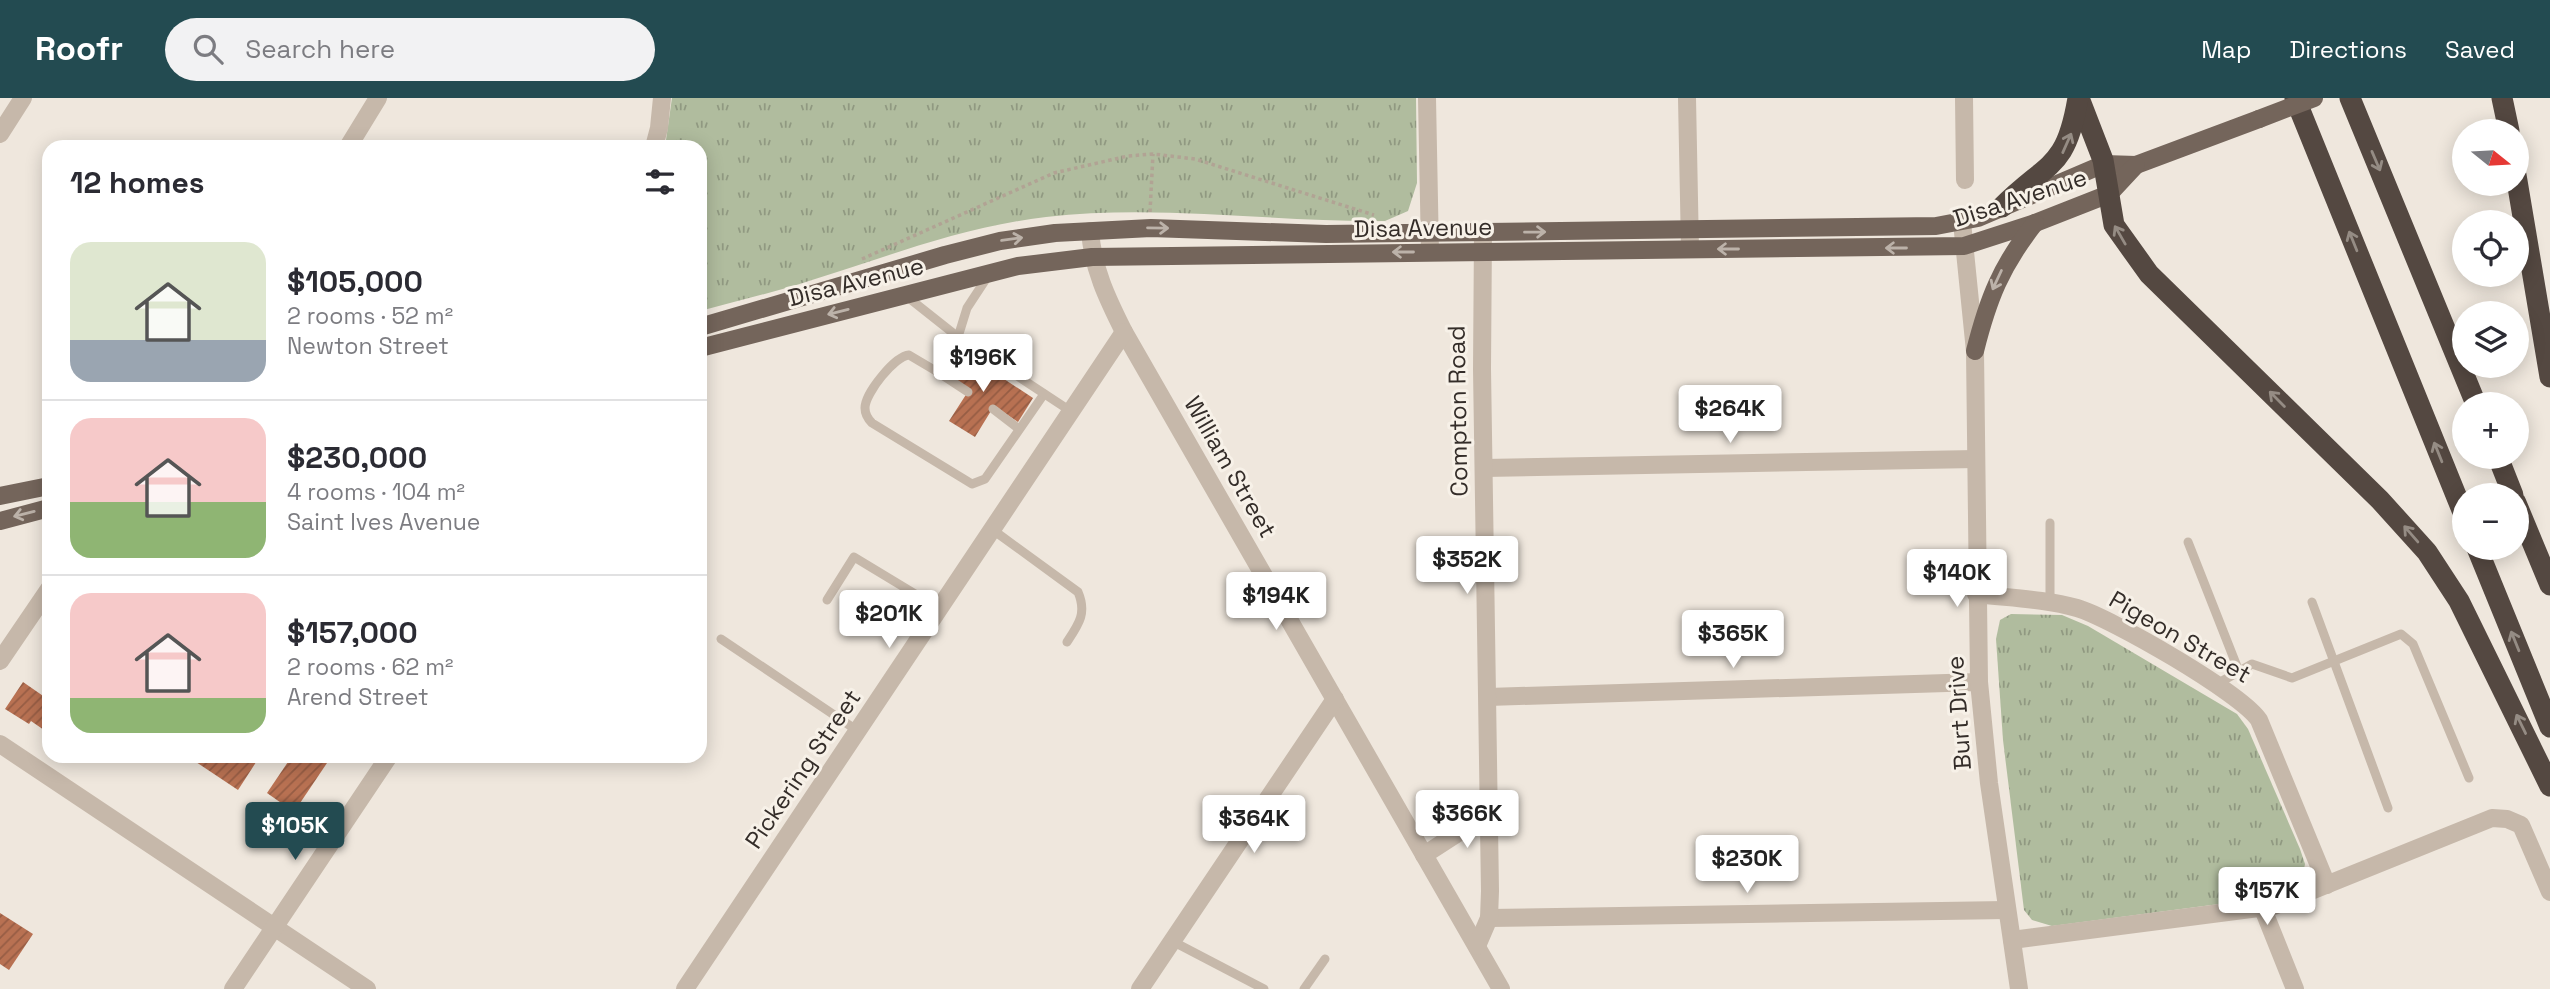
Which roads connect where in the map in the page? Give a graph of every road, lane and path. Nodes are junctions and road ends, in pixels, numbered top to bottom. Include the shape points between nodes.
1 (23, 98) edge
2 (378, 98) edge
3 (662, 98) edge
4 (1427, 98) edge
5 (1688, 98) edge
6 (1964, 98) edge
7 (2079, 98) edge
8 (2295, 98) edge
9 (2314, 98) edge
10 (2350, 98) edge
11 (2502, 98) edge
12 (2509, 98) edge
13 (2507, 119) edge
14 (2510, 119) edge
15 (0, 134) edge
16 (352, 140) edge
17 (656, 140) edge
18 (1153, 154) junction
19 (2104, 164) junction
20 (2136, 165) junction
21 (1965, 180) dead end
22 (2109, 194) junction
23 (2520, 196) edge
24 (2002, 207) junction
25 (1150, 213) dead end
26 (1962, 222) junction
27 (2035, 223) junction
28 (1689, 229) junction
29 (1090, 231) junction
30 (1392, 233) junction
31 (1483, 233) junction
32 (1429, 242) junction
33 (1964, 246) junction
34 (1690, 249) junction
35 (1482, 252) junction
36 (1092, 257) junction
37 (992, 273) junction
38 (842, 285) junction
39 (905, 295) junction
40 (707, 325) edge
41 (1124, 332) junction
42 (958, 337) junction
43 (707, 346) edge
44 (1975, 351) junction
45 (936, 371) junction
46 (2550, 377) edge
47 (968, 392) dead end
48 (2471, 392) edge
49 (1044, 394) junction
50 (993, 409) dead end
51 (1072, 412) junction
52 (1019, 429) junction
53 (1976, 460) junction
54 (1483, 468) junction
55 (2452, 485) edge
56 (42, 487) edge
57 (0, 496) edge
58 (42, 510) edge
59 (0, 521) edge
60 (2050, 523) dead end
61 (993, 530) junction
62 (2529, 534) edge
63 (2188, 542) dead end
64 (2482, 560) edge
65 (2550, 585) edge
66 (1976, 594) junction
67 (42, 599) edge
68 (827, 600) dead end
69 (2312, 602) dead end
70 (2050, 603) junction
71 (940, 609) junction
72 (721, 639) dead end
73 (1067, 642) dead end
74 (0, 661) edge
75 (2334, 663) junction
76 (2238, 669) junction
77 (1979, 682) junction
78 (2217, 684) junction
79 (1488, 697) junction
80 (1335, 699) junction
81 (2550, 727) edge
82 (858, 731) junction
83 (0, 744) edge
84 (383, 763) edge
85 (2469, 778) dead end
86 (2550, 786) edge
87 (2388, 808) dead end
88 (1489, 813) junction
89 (1424, 855) junction
90 (2327, 885) junction
91 (2550, 892) edge
92 (2263, 909) junction
93 (2006, 910) junction
94 (1489, 918) junction
95 (275, 927) junction
96 (2012, 940) junction
97 (1172, 941) junction
98 (1477, 946) junction
99 (1325, 959) dead end
100 (233, 989) edge
101 (367, 989) edge
102 (685, 989) edge
103 (1140, 989) edge
104 (1265, 989) edge
105 (1304, 989) edge
106 (1501, 989) edge
107 (2019, 989) edge
108 (2295, 989) edge

1 - 15 street
2 - 16 street
3 - 17 street
4 - 32 street
5 - 28 street
6 - 21 street
7 - 19 highway
24 -> 7 highway via 2061,155 2074,127
55 -> 8 highway
9 - 20 main road, Disa Avenue, bridge
10 -> 48 highway
11 - 13 highway
12 - 14 highway
18 - 25 path
18 - 30 path via 1222,166 1392,220
18 - 38 path via 1105,159 1054,173 837,270
19 - 20 main road, Disa Avenue
19 - 22 highway
19 - 24 main road, Disa Avenue
20 - 22 main road, Disa Avenue
22 - 27 main road, Disa Avenue
86 -> 22 highway via 2459,601 2427,552 2380,500 2149,274 2118,233
23 - 46 highway
24 - 26 main road, Disa Avenue
26 - 28 main road, Disa Avenue
26 - 33 street, Burt Drive
27 - 33 main road, Disa Avenue
27 -> 44 main road via 1998,275
31 -> 28 main road, Disa Avenue
28 - 34 street
29 -> 30 main road, Disa Avenue
29 - 36 street, William Street
38 -> 29 main road, Disa Avenue via 1000,241
30 - 32 main road, Disa Avenue
31 - 32 main road, Disa Avenue
31 - 35 street, Compton Road
32 - 35 main road, Disa Avenue
32 -> 36 main road, Disa Avenue
33 -> 34 main road, Disa Avenue
33 - 44 street, Burt Drive
34 - 35 main road, Disa Avenue
35 - 54 street, Compton Road
36 - 37 main road, Disa Avenue
36 - 41 street, William Street
37 - 39 main road, Disa Avenue
37 - 42 lane via 967,309
38 - 40 main road, Disa Avenue
39 - 42 lane
39 -> 43 main road, Disa Avenue
41 - 51 street, Pickering Street
41 - 80 street, William Street
42 - 45 lane
42 - 49 lane
44 - 53 street, Burt Drive
45 - 47 lane
45 - 52 lane via 909,355 895,360 867,400 866,416 971,484 985,479
49 - 51 lane
49 - 52 lane
50 - 52 lane
51 - 61 street, Pickering Street
53 - 54 street
53 - 66 street, Burt Drive
54 - 79 street, Compton Road
56 - 57 main road
58 -> 59 main road
60 - 70 lane
61 - 71 street, Pickering Street
61 - 73 lane via 1078,592 1084,606
62 - 65 highway
63 - 76 lane
81 -> 64 highway
66 - 70 street, Pigeon Street
66 - 77 street, Burt Drive
67 - 74 street
68 - 71 lane via 854,557
69 - 75 lane
70 - 78 street, Pigeon Street via 2096,615
71 - 82 street, Pickering Street
72 - 82 lane
75 - 76 lane via 2292,678 2252,664
75 - 85 lane via 2393,634 2406,638 2413,644
75 - 87 lane
76 - 78 lane
77 - 79 street
77 - 93 street, Burt Drive
78 - 90 street, Pigeon Street via 2251,708 2259,720
79 - 88 street, Compton Road
80 - 89 street, William Street
80 - 97 street
82 - 102 street, Pickering Street
83 - 95 street
84 - 95 street
88 - 89 street
88 - 94 street, Compton Road
89 - 98 street, William Street
90 - 91 street via 2486,819 2507,819 2526,833
90 - 92 street
92 - 96 street
92 - 108 street
93 - 94 street
93 - 96 street, Burt Drive
94 - 98 street, Compton Road
95 - 100 street
95 - 101 street
96 - 107 street, Burt Drive
97 - 103 street
97 - 104 lane
98 - 106 street, William Street
99 - 105 lane

